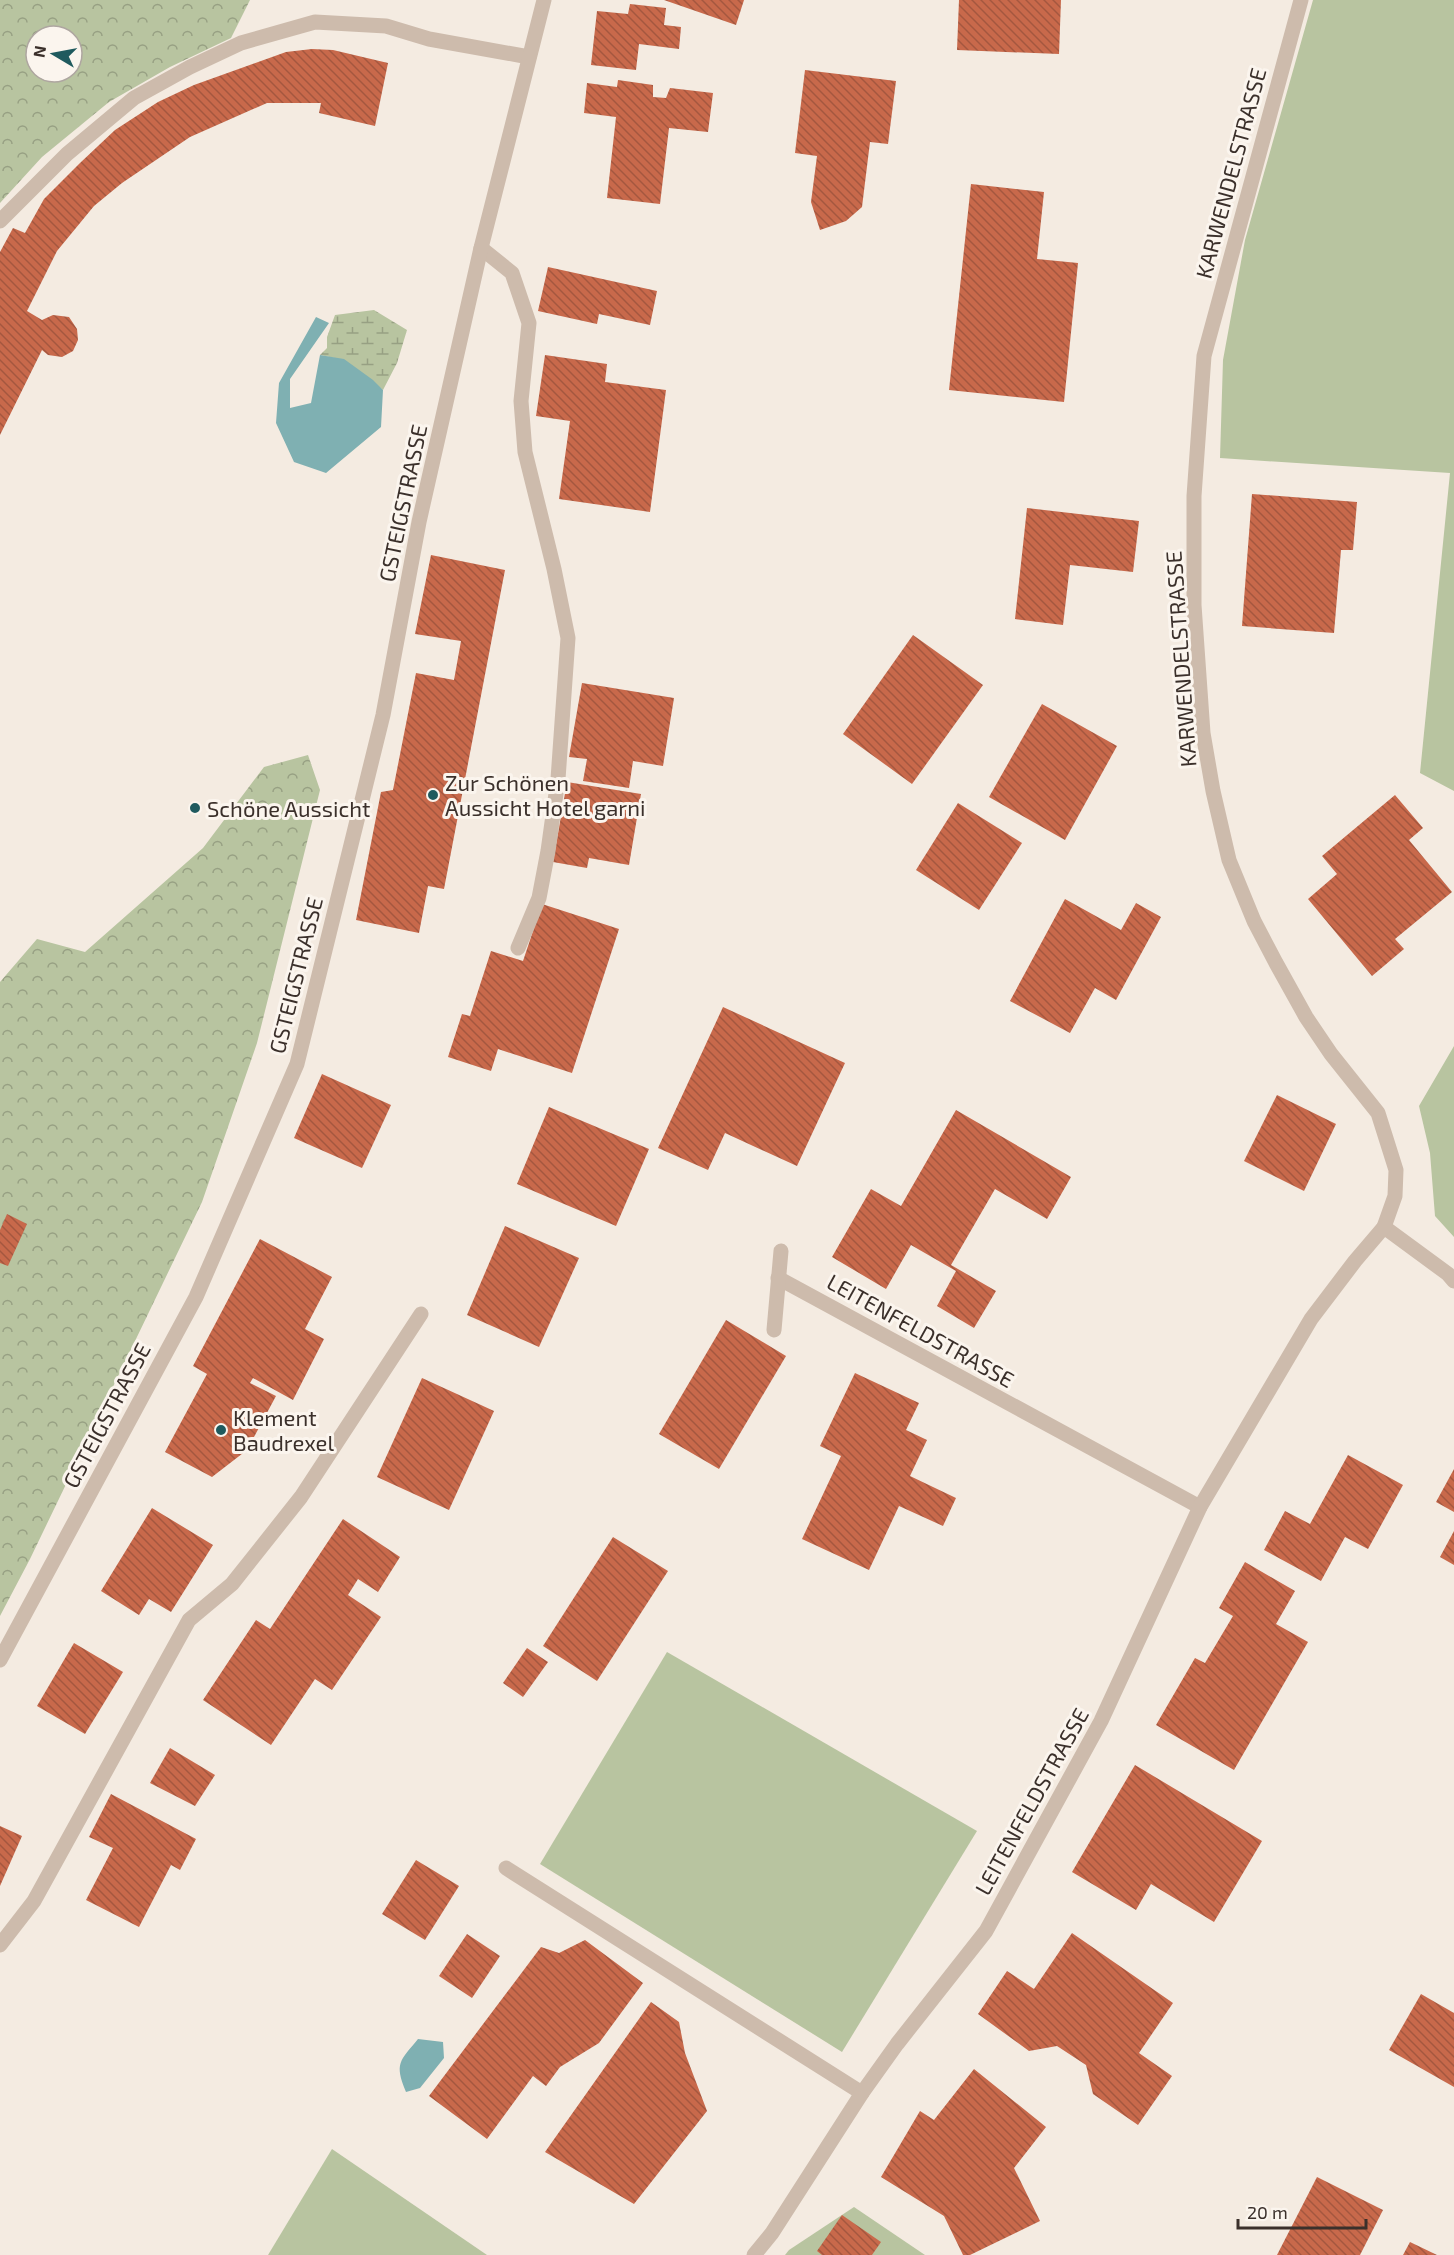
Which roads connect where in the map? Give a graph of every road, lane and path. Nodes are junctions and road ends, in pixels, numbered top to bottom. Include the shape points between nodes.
1 (544, 0) edge
2 (1301, 0) edge
3 (529, 57) junction
4 (0, 222) edge
5 (481, 248) junction
6 (518, 948) dead end
7 (1384, 1227) junction
8 (781, 1251) dead end
9 (778, 1278) junction
10 (1454, 1281) edge
11 (421, 1314) dead end
12 (774, 1330) dead end
13 (1200, 1507) junction
14 (0, 1660) edge
15 (506, 1868) dead end
16 (0, 1945) edge
17 (862, 2093) junction
18 (754, 2255) edge

1 - 3 street, GSTEIGSTRASSE
2 - 7 street, KARWENDELSTRASSE via 1204,356 1194,496 1194,605 1203,732 1229,860 1254,921 1306,1017 1378,1113 1396,1170 1395,1196
3 - 4 street via 429,39 386,26 315,22 241,43 134,98 67,154
3 - 5 street, GSTEIGSTRASSE
5 - 6 street via 512,273 529,323 521,401 525,452 568,638 558,779 548,851 539,898
5 - 14 street, GSTEIGSTRASSE via 419,522 383,716 297,1064 196,1297
7 - 10 street
7 - 13 street, LEITENFELDSTRASSE via 1311,1319
8 - 9 street
9 - 12 street
9 - 13 street, LEITENFELDSTRASSE
11 - 16 street via 301,1497 232,1584 189,1620 34,1901
13 - 17 street, LEITENFELDSTRASSE via 1101,1721 986,1931
15 - 17 street
17 - 18 street, LEITENFELDSTRASSE

